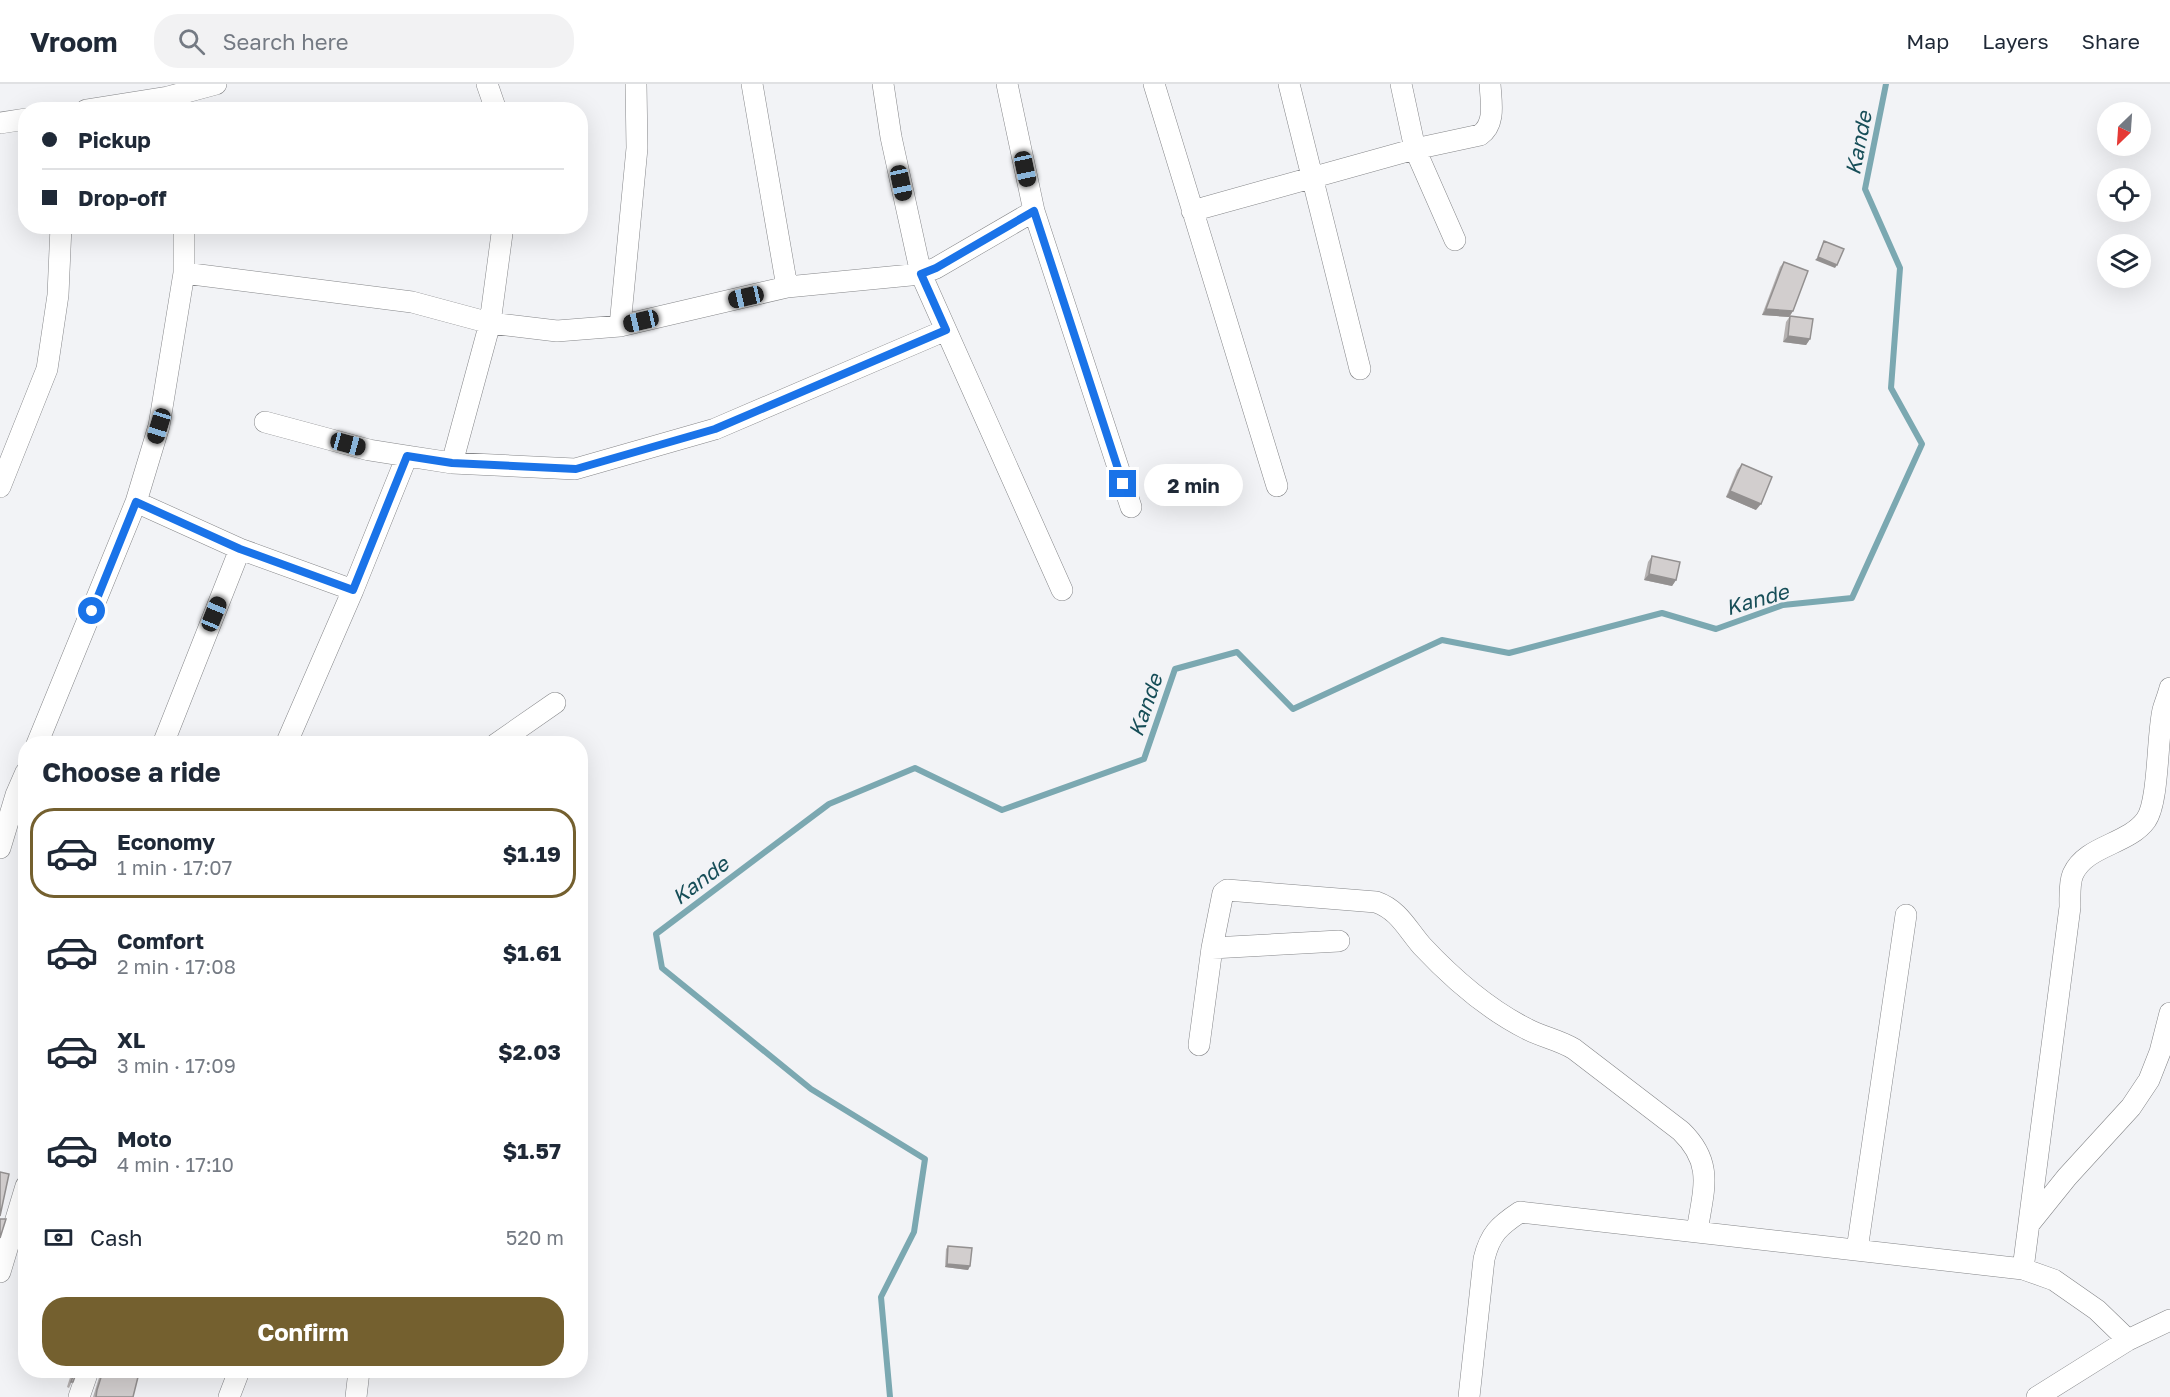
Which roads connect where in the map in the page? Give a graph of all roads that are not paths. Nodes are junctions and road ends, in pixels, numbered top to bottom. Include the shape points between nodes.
1 (216, 84) edge
2 (487, 84) edge
3 (636, 84) edge
4 (752, 84) edge
5 (883, 84) edge
6 (1007, 84) edge
7 (1154, 84) edge
8 (1289, 84) edge
9 (1401, 84) edge
10 (1490, 84) edge
11 (168, 97) edge
12 (136, 102) edge
13 (493, 102) edge
14 (18, 120) edge
15 (0, 123) edge
16 (1415, 149) junction
17 (1313, 177) junction
18 (1034, 211) junction
19 (1192, 211) junction
20 (62, 234) edge
21 (184, 234) edge
22 (502, 234) edge
23 (1455, 240) dead end
24 (184, 273) junction
25 (921, 274) junction
26 (788, 287) junction
27 (490, 323) junction
28 (620, 326) junction
29 (946, 330) junction
30 (1360, 369) dead end
31 (265, 422) dead end
32 (407, 456) junction
33 (452, 463) junction
34 (1277, 486) dead end
35 (0, 487) edge
36 (136, 502) junction
37 (1131, 507) dead end
38 (240, 549) junction
39 (353, 590) junction
40 (1062, 590) dead end
41 (2170, 688) edge
42 (555, 703) dead end
43 (40, 736) edge
44 (166, 736) edge
45 (290, 736) edge
46 (508, 736) edge
47 (18, 790) edge
48 (0, 848) edge
49 (1906, 915) dead end
50 (1339, 941) dead end
51 (1212, 948) junction
52 (2170, 1013) edge
53 (1199, 1045) dead end
54 (18, 1212) edge
55 (2030, 1223) junction
56 (1697, 1232) junction
57 (1857, 1250) junction
58 (2023, 1269) junction
59 (0, 1272) edge
60 (2170, 1320) edge
61 (2128, 1340) junction
62 (86, 1378) edge
63 (236, 1378) edge
64 (358, 1378) edge
65 (79, 1397) edge
66 (230, 1397) edge
67 (356, 1397) edge
68 (1469, 1397) edge
69 (2037, 1397) edge

1 - 11 street
2 - 13 street
3 - 28 street via 637,148
4 - 26 street
5 - 25 street
6 - 18 street
7 - 19 street
8 - 17 street
9 - 16 street
10 - 16 street via 1491,118 1487,130 1480,135
11 - 12 street
14 - 15 street
16 - 17 street
16 - 23 street
17 - 19 street
17 - 30 street
18 - 25 street
18 - 37 street
19 - 34 street
20 - 35 street via 58,295 47,369
21 - 24 street
22 - 27 street
24 - 27 street via 412,302
24 - 36 street via 159,426
25 - 26 street
25 - 29 street
26 - 28 street
27 - 28 street via 557,331
27 - 33 street
29 - 33 street via 715,429 644,451 576,469
29 - 40 street
31 - 32 street via 369,450
32 - 33 street
32 - 39 street
36 - 38 street
36 - 43 street
38 - 39 street
38 - 44 street
39 - 45 street
41 - 55 street via 2163,711 2148,819 2135,832 2080,863 2072,876
42 - 46 street
47 - 48 street
49 - 57 street
50 - 51 street
51 - 53 street
51 - 56 street via 1222,896 1227,890 1376,902 1395,911 1410,933 1455,979 1505,1017 1574,1049 1694,1143 1701,1155 1705,1180
52 - 55 street via 2149,1080 2131,1107
54 - 59 street
55 - 58 street
56 - 57 street
56 - 68 street via 1520,1212 1500,1225 1487,1245 1484,1259
57 - 58 street
58 - 61 street via 2054,1280 2097,1310
60 - 61 street
61 - 69 street
62 - 65 street
63 - 66 street
64 - 67 street

